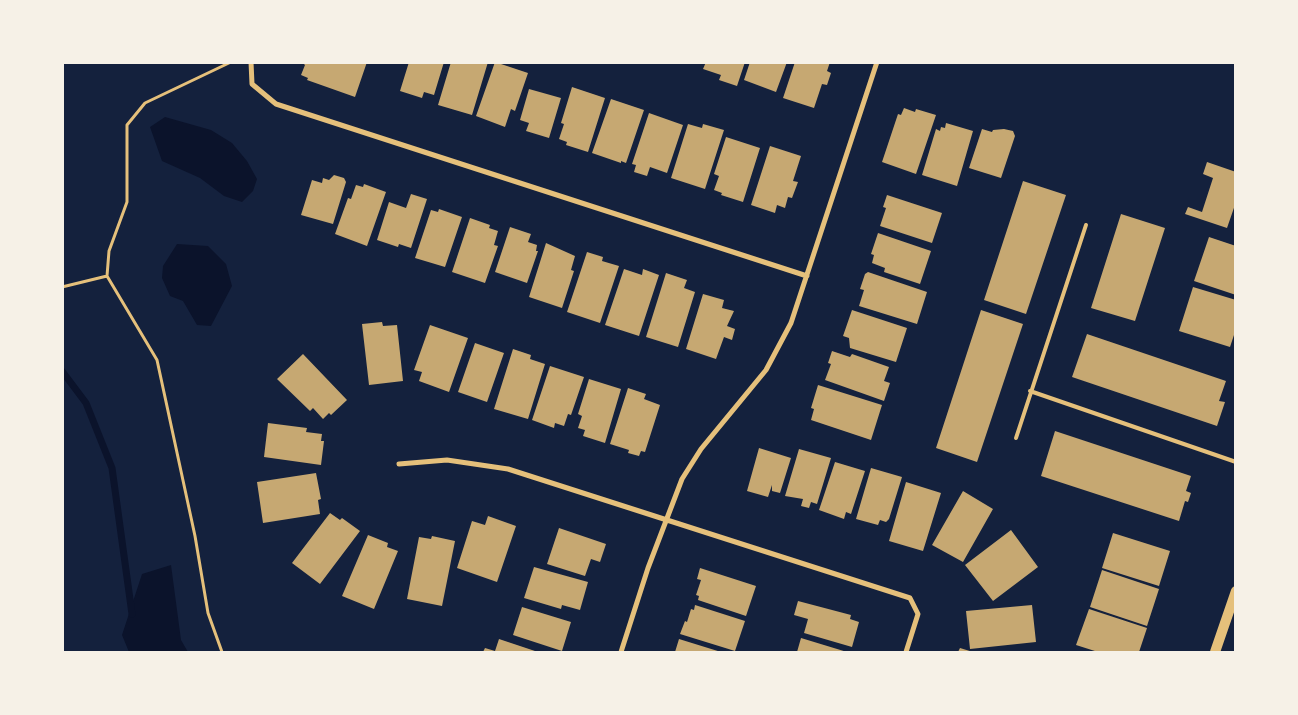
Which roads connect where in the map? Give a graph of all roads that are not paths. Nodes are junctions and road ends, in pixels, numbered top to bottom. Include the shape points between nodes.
1 (251, 62) edge
2 (877, 62) edge
3 (1086, 225) dead end
4 (807, 276) junction
5 (1030, 391) junction
6 (1016, 438) dead end
7 (1236, 462) edge
8 (399, 464) dead end
9 (667, 519) junction
10 (1236, 591) edge
11 (621, 652) edge
12 (906, 652) edge
13 (1215, 652) edge

1 - 4 street via 252,84 276,104
2 - 4 street
3 - 5 lane
4 - 9 street via 791,323 766,370 701,449 682,479
5 - 6 lane
5 - 7 lane
8 - 9 street via 447,460 508,469
9 - 11 street
9 - 12 street via 910,598 918,614
10 - 13 main road

